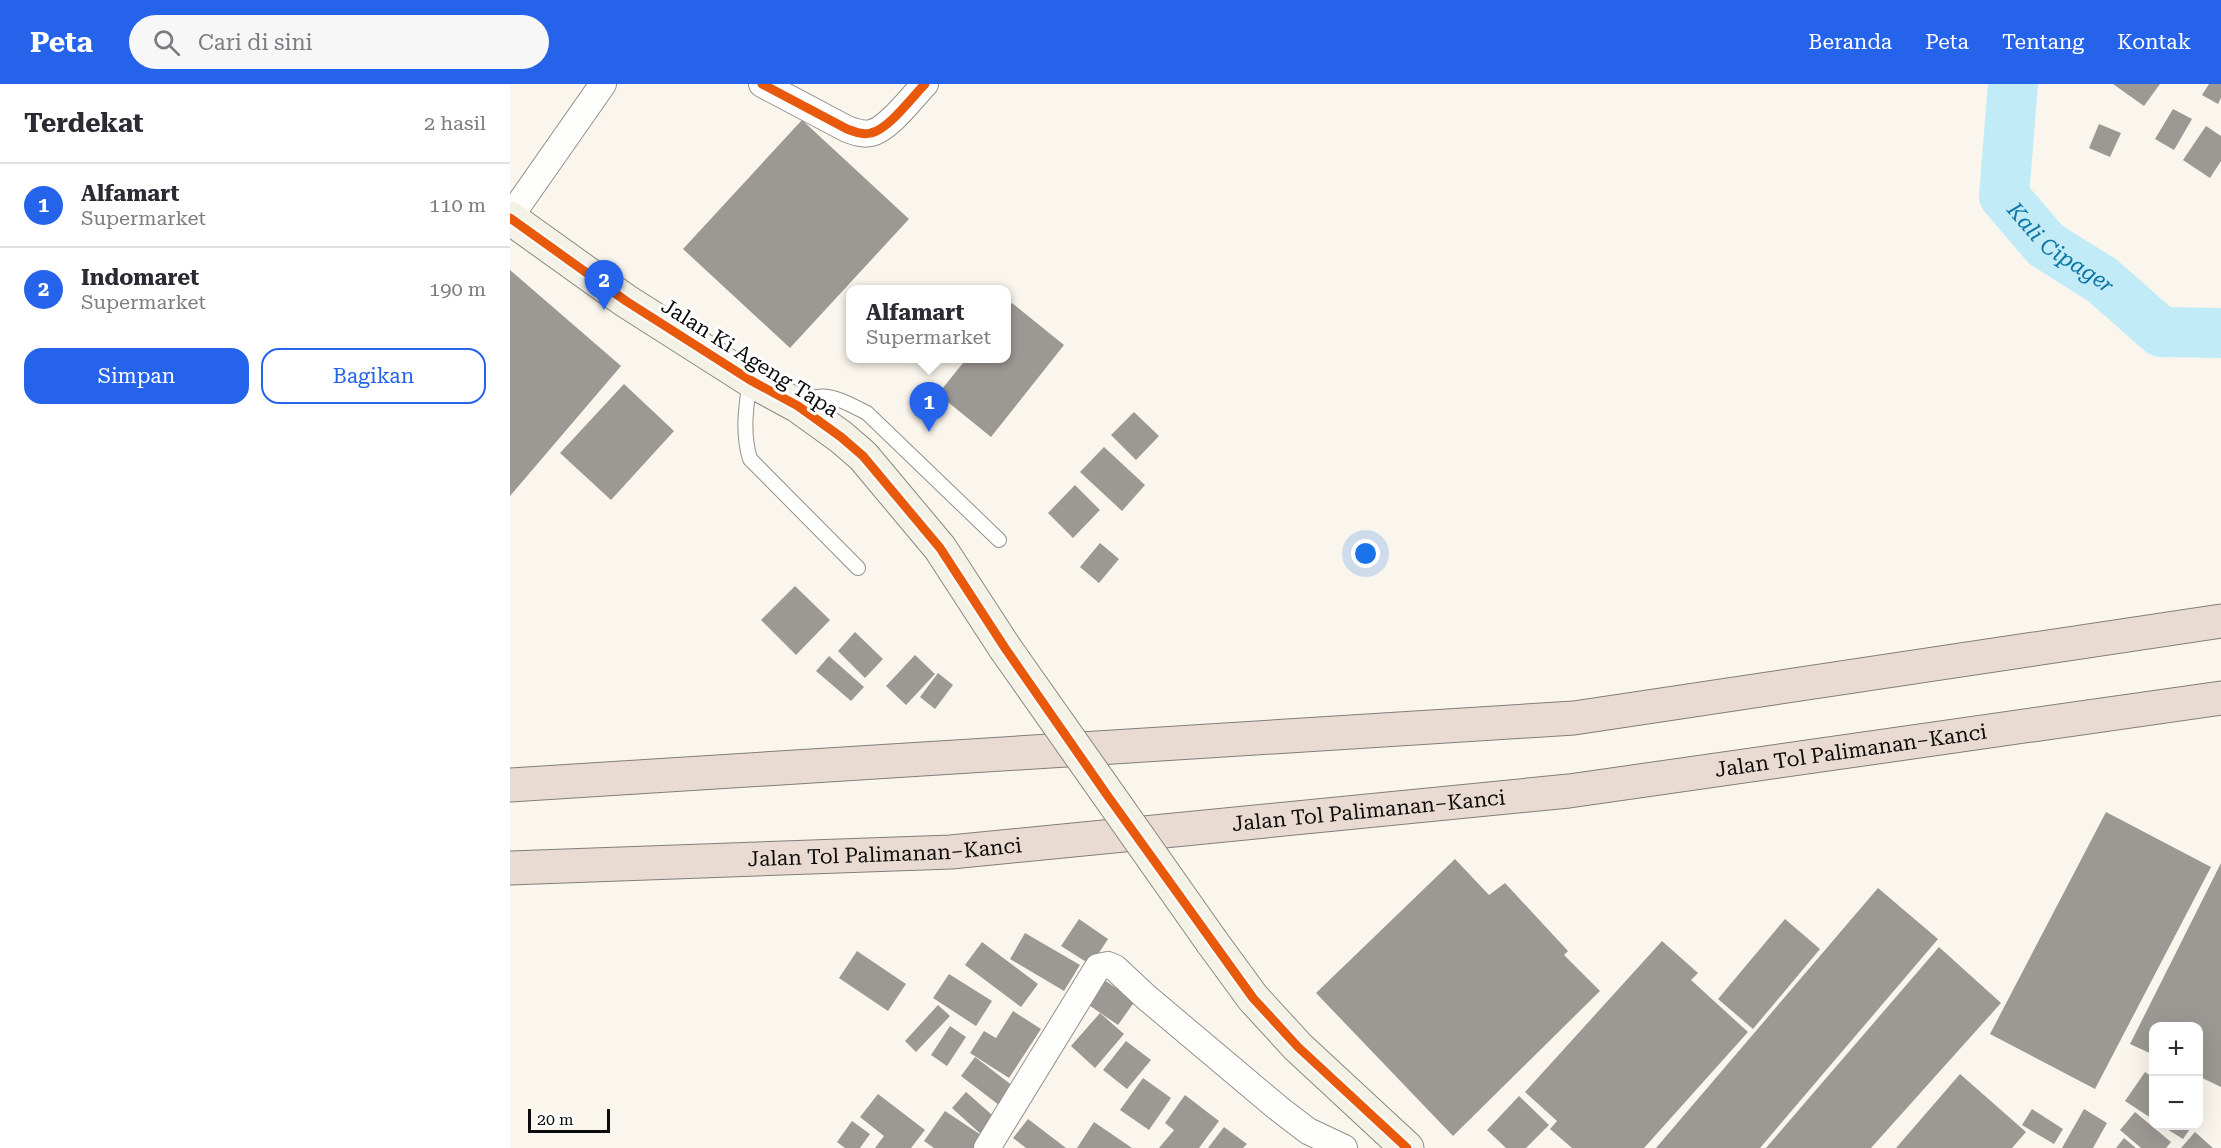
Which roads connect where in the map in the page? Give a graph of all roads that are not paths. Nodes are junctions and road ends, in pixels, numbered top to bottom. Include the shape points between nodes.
1 (603, 84) edge
2 (762, 84) edge
3 (925, 84) edge
4 (510, 217) edge
5 (750, 380) junction
6 (798, 406) junction
7 (999, 540) dead end
8 (858, 568) dead end
9 (2221, 621) edge
10 (2221, 698) edge
11 (510, 785) edge
12 (510, 868) edge
13 (987, 1148) edge
14 (1344, 1148) edge
15 (1407, 1148) edge

1 - 4 street
2 - 3 street via 848,129 869,134 878,131
4 - 5 street, Jalan Ki Ageng Tapa via 626,301
5 - 6 street, Jalan Ki Ageng Tapa
5 - 8 lane via 745,436 750,459
6 - 7 lane via 825,397 867,413
6 - 15 street, Jalan Ki Ageng Tapa, bridge via 863,456 939,548 1252,998 1298,1047
9 - 11 highway via 1574,718
10 - 12 highway, Jalan Tol Palimanan–Kanci via 1569,792 951,852
13 - 14 street via 1098,967 1108,964 1286,1114 1308,1131

